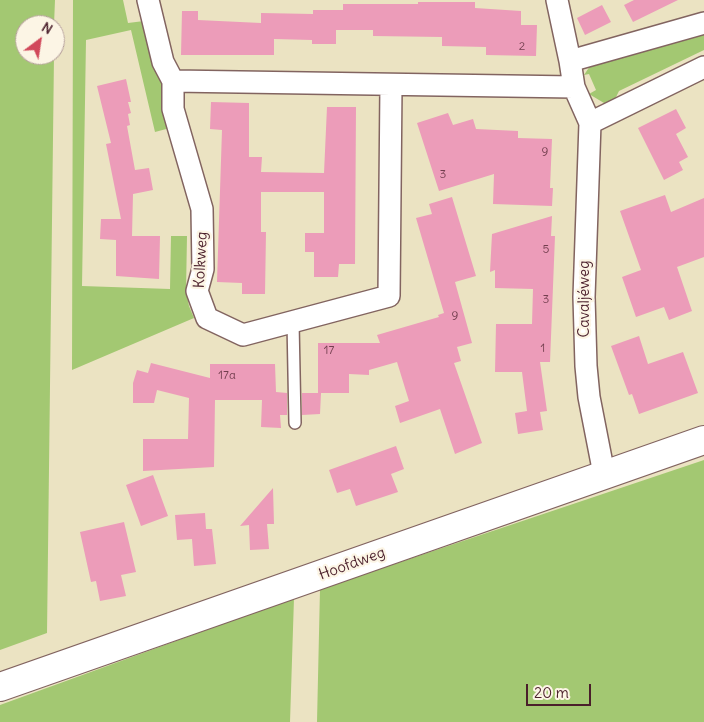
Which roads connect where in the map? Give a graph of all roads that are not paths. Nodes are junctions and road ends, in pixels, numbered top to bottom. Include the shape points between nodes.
1 (148, 0) edge
2 (557, 0) edge
3 (704, 23) edge
4 (570, 61) junction
5 (704, 67) edge
6 (174, 81) junction
7 (391, 84) junction
8 (574, 87) junction
9 (590, 123) junction
10 (293, 322) junction
11 (295, 422) dead end
12 (704, 440) edge
13 (604, 474) junction
14 (0, 687) edge

1 - 6 street via 163,62
2 - 4 street, Cavaljéweg
3 - 4 street
4 - 8 street, Cavaljéweg
5 - 9 street
6 - 7 street
6 - 10 street, Kolkweg via 173,109 202,209 203,268 197,291 207,318 243,335
7 - 8 street
7 - 10 street, Kolkweg via 389,296
8 - 9 street, Cavaljéweg
9 - 13 street, Cavaljéweg via 584,271 586,366
10 - 11 lane
12 - 13 street, Hoofdweg
13 - 14 street, Hoofdweg

